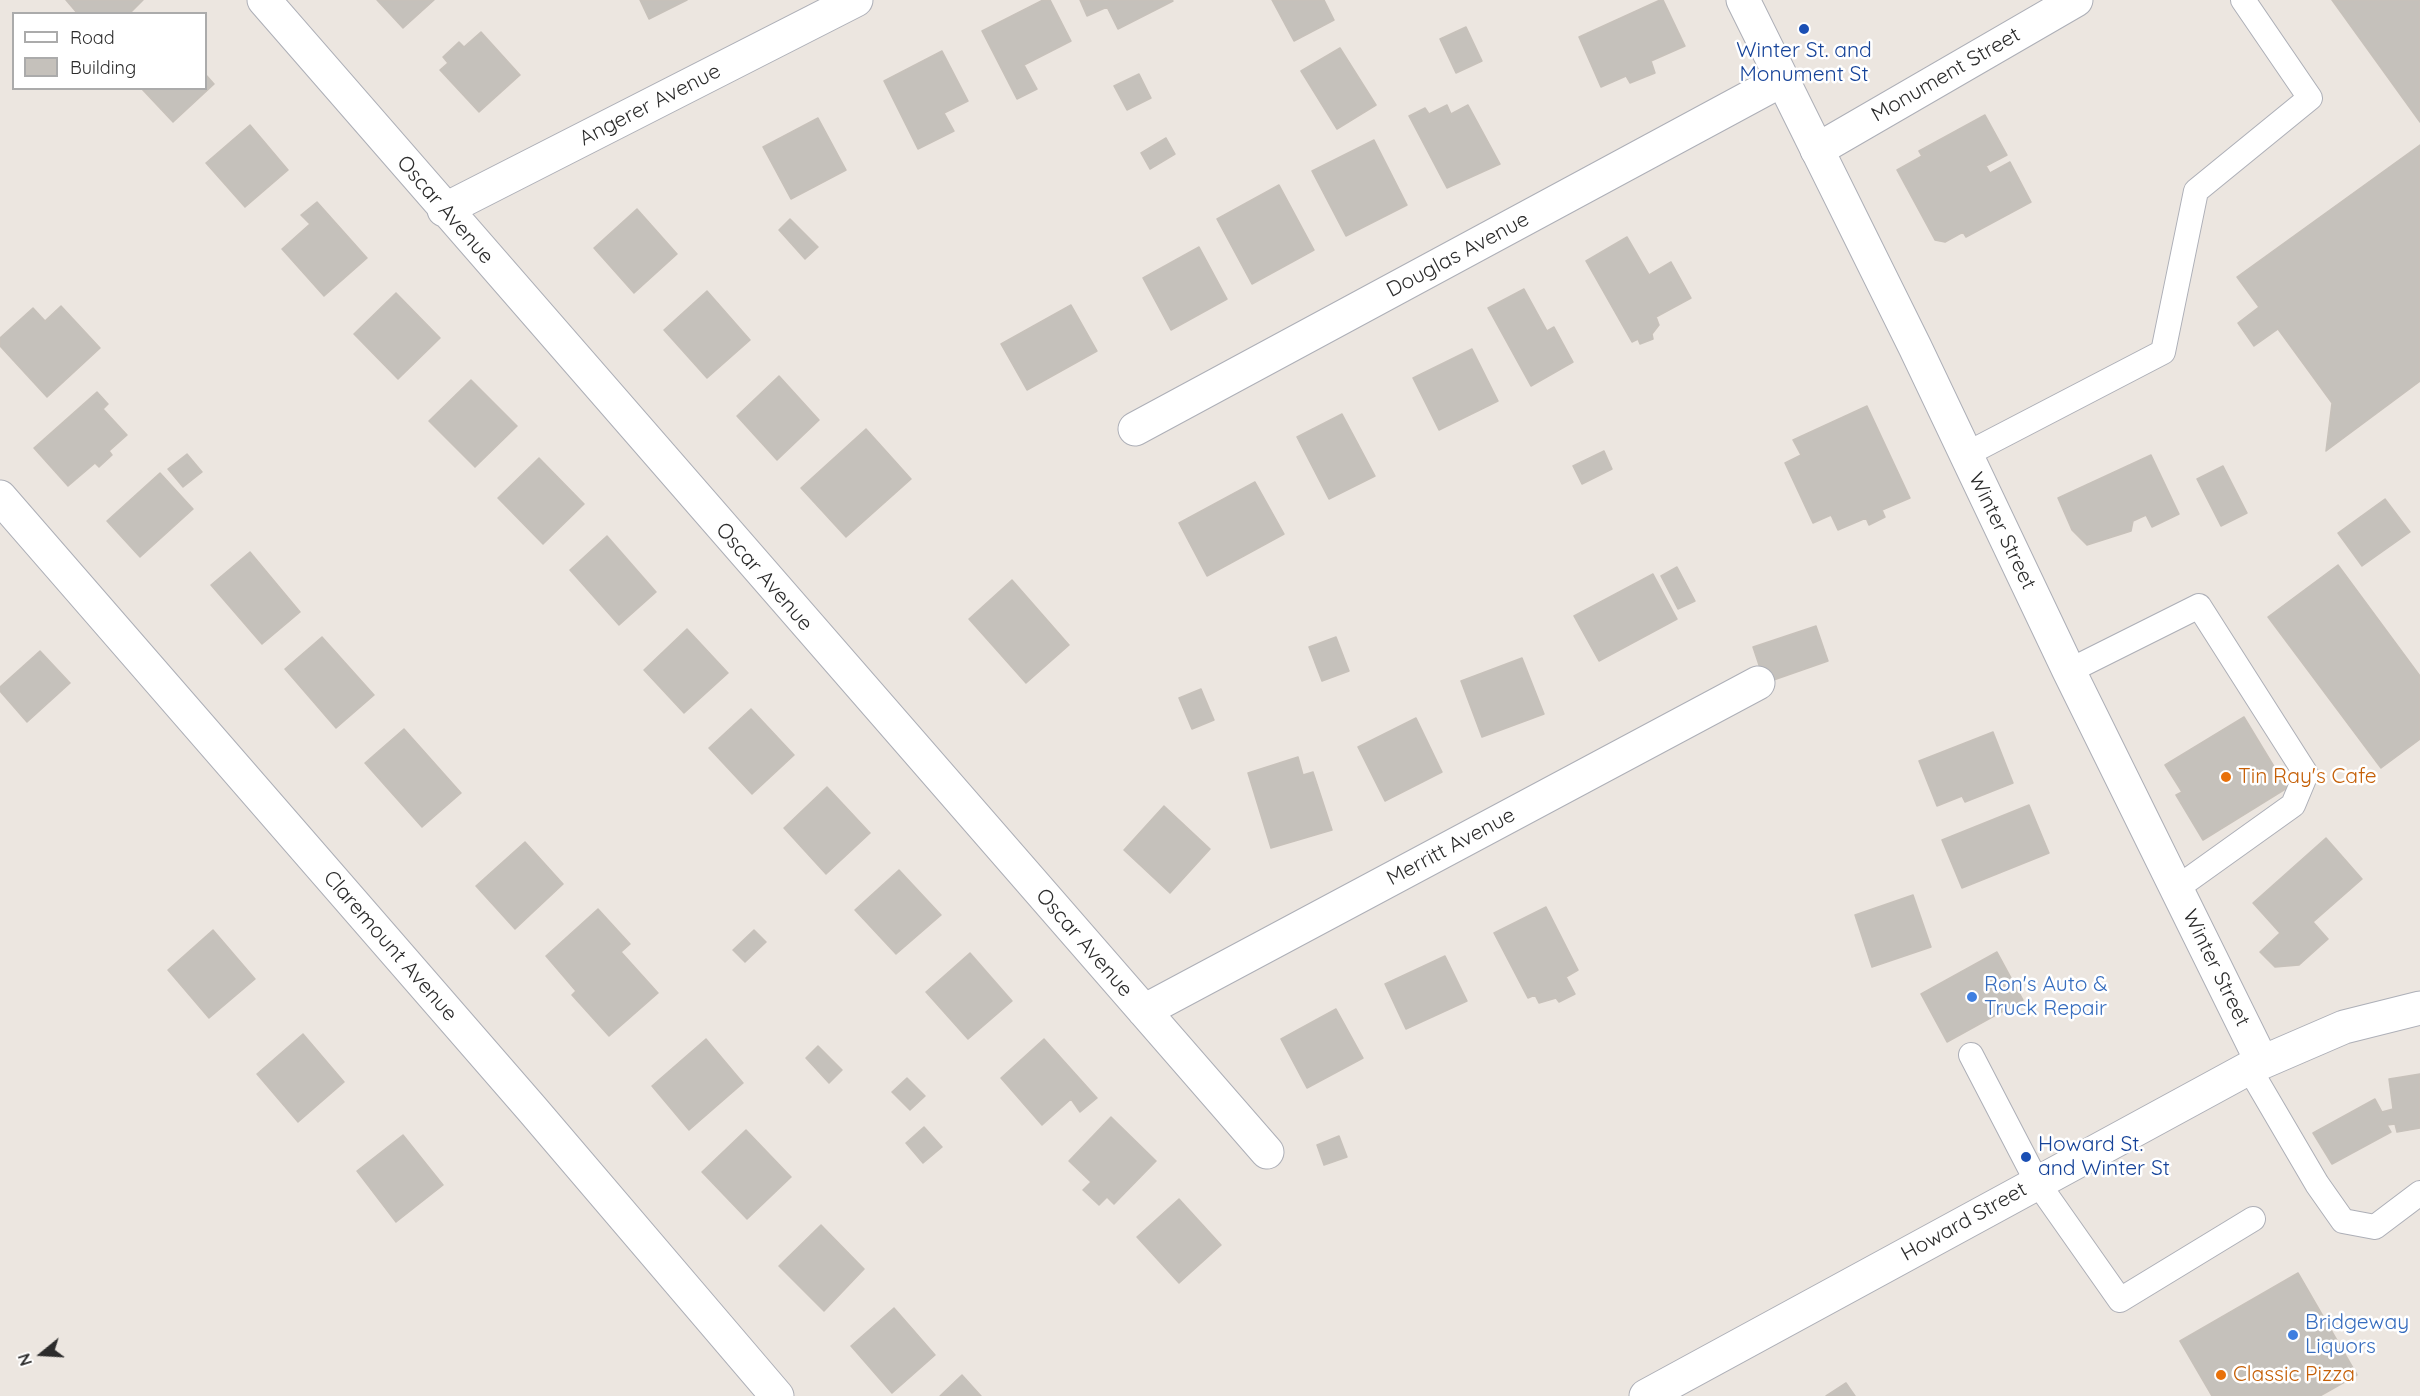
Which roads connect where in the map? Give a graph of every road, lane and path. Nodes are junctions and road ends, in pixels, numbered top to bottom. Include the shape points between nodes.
1 (264, 0) edge
2 (855, 0) edge
3 (1743, 0) edge
4 (2076, 0) edge
5 (2243, 0) edge
6 (1782, 80) junction
7 (1816, 150) junction
8 (444, 210) junction
9 (1135, 429) dead end
10 (1965, 455) junction
11 (0, 498) edge
12 (2069, 671) junction
13 (1758, 683) dead end
14 (2177, 888) junction
15 (2420, 1008) edge
16 (1144, 1011) junction
17 (1971, 1055) dead end
18 (2256, 1065) junction
19 (1267, 1152) dead end
20 (2037, 1182) junction
21 (2420, 1193) edge
22 (2253, 1220) dead end
23 (777, 1396) edge
24 (1646, 1396) edge

1 - 8 street, Oscar Avenue
2 - 8 street, Angerer Avenue
3 - 6 street, Winter Street
4 - 7 street, Monument Street
5 - 10 lane via 2310,98 2196,191 2163,352
6 - 7 street, Winter Street
6 - 9 street, Douglas Avenue
7 - 10 street, Winter Street
8 - 16 street, Oscar Avenue
10 - 12 street, Winter Street
11 - 23 street, Claremount Avenue
12 - 14 street, Winter Street
12 - 14 lane via 2199,606 2306,774 2293,805
13 - 16 street, Merritt Avenue
14 - 18 street, Winter Street
15 - 18 street, Howard Street via 2344,1027
16 - 19 street, Oscar Avenue
17 - 20 lane
18 - 20 street, Howard Street
18 - 21 lane via 2317,1184 2343,1221 2375,1227
20 - 22 lane via 2120,1300
20 - 24 street, Howard Street

